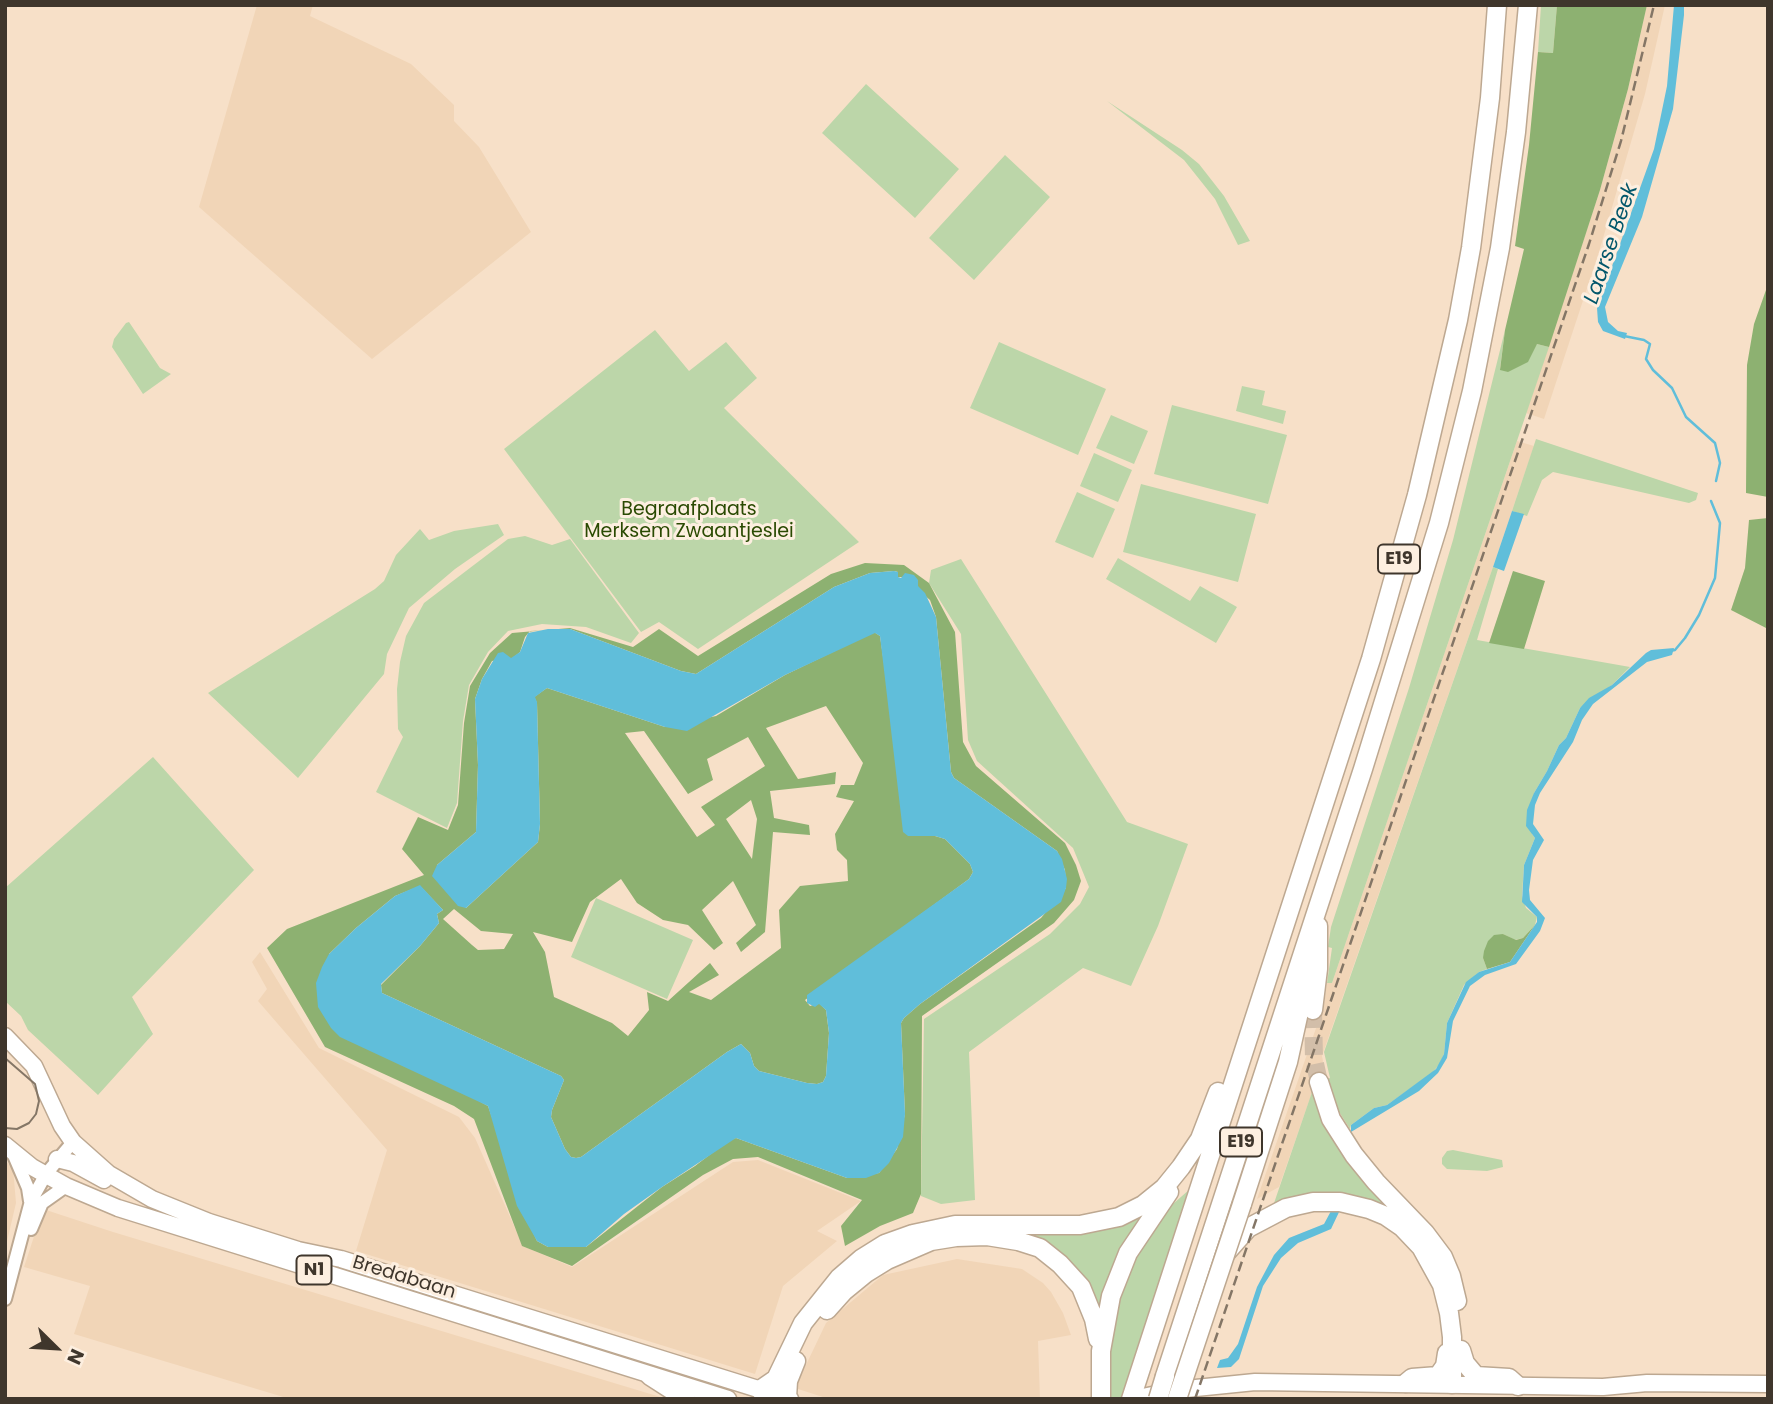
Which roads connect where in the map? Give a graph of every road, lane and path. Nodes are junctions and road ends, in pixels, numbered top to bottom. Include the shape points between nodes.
1 (1497, 5) edge
2 (1528, 5) edge
3 (1318, 908) junction
4 (1280, 940) junction
5 (1313, 1010) tunnel mouth
6 (5, 1037) edge
7 (1318, 1082) tunnel mouth
8 (1202, 1136) junction
9 (73, 1142) junction
10 (9, 1148) edge
11 (65, 1161) junction
12 (56, 1180) junction
13 (152, 1199) junction
14 (31, 1201) junction
15 (17, 1248) junction
16 (387, 1273) junction
17 (378, 1290) junction
18 (5, 1299) edge
19 (1450, 1329) junction
20 (1461, 1350) junction
21 (1101, 1351) junction
22 (650, 1376) junction
23 (1165, 1376) junction
24 (1406, 1383) junction
25 (1456, 1384) junction
26 (1768, 1384) edge
27 (1518, 1386) junction
28 (1625, 1387) junction
29 (761, 1390) junction
30 (1101, 1390) edge
31 (1768, 1395) edge
32 (789, 1398) edge
33 (686, 1399) edge
34 (728, 1399) edge
35 (1132, 1399) edge
36 (1158, 1399) edge
37 (1177, 1399) edge

1 - 4 highway, E19 via 1482,168 1458,320 1417,495 1374,646
2 - 3 highway, E19 via 1500,247 1472,391 1420,589
3 - 5 highway
3 - 23 highway, E19
3 - 37 highway, bridge via 1288,1062
4 - 8 highway
4 - 35 highway, E19
6 - 9 main road, Bredabaan / N1 via 34,1066
7 - 20 highway via 1331,1119 1354,1155 1443,1257 1456,1294
8 - 21 highway via 1128,1253 1111,1296
8 - 29 highway via 1164,1188 1119,1217 1080,1225 955,1225 885,1244 839,1278 803,1323 776,1379
9 - 11 street
9 - 13 main road, Bredabaan / N1 via 109,1174
10 - 12 main road, Bredabaan / N1
10 - 14 street
11 - 12 main road
11 - 13 main road
12 - 14 street
12 - 15 street via 34,1216 28,1240
12 - 17 main road, Bredabaan / N1 via 118,1208
13 - 16 main road, Bredabaan / N1 via 209,1222
14 - 15 street
15 - 18 street
16 - 17 main road via 373,1278
16 - 29 main road, Bredabaan / N1
17 - 22 main road, Bredabaan / N1
19 - 23 highway via 1442,1284 1421,1247 1402,1227 1362,1207 1313,1202 1268,1216 1248,1228 1229,1249 1212,1274
19 - 24 highway via 1442,1372
19 - 25 highway
20 - 25 highway
20 - 27 highway via 1476,1376 1509,1378
21 - 30 highway
21 - 32 highway via 1081,1287 1040,1248 987,1236 956,1237 932,1241 887,1260 844,1291 799,1353 788,1381
22 - 33 highway
22 - 34 main road, Bredabaan / N1
23 - 36 highway, E19, bridge
24 - 25 main road
24 - 35 main road via 1255,1382
25 - 27 main road
26 - 28 main road
27 - 28 main road
28 - 31 main road
29 - 32 main road, Bredabaan / N1

